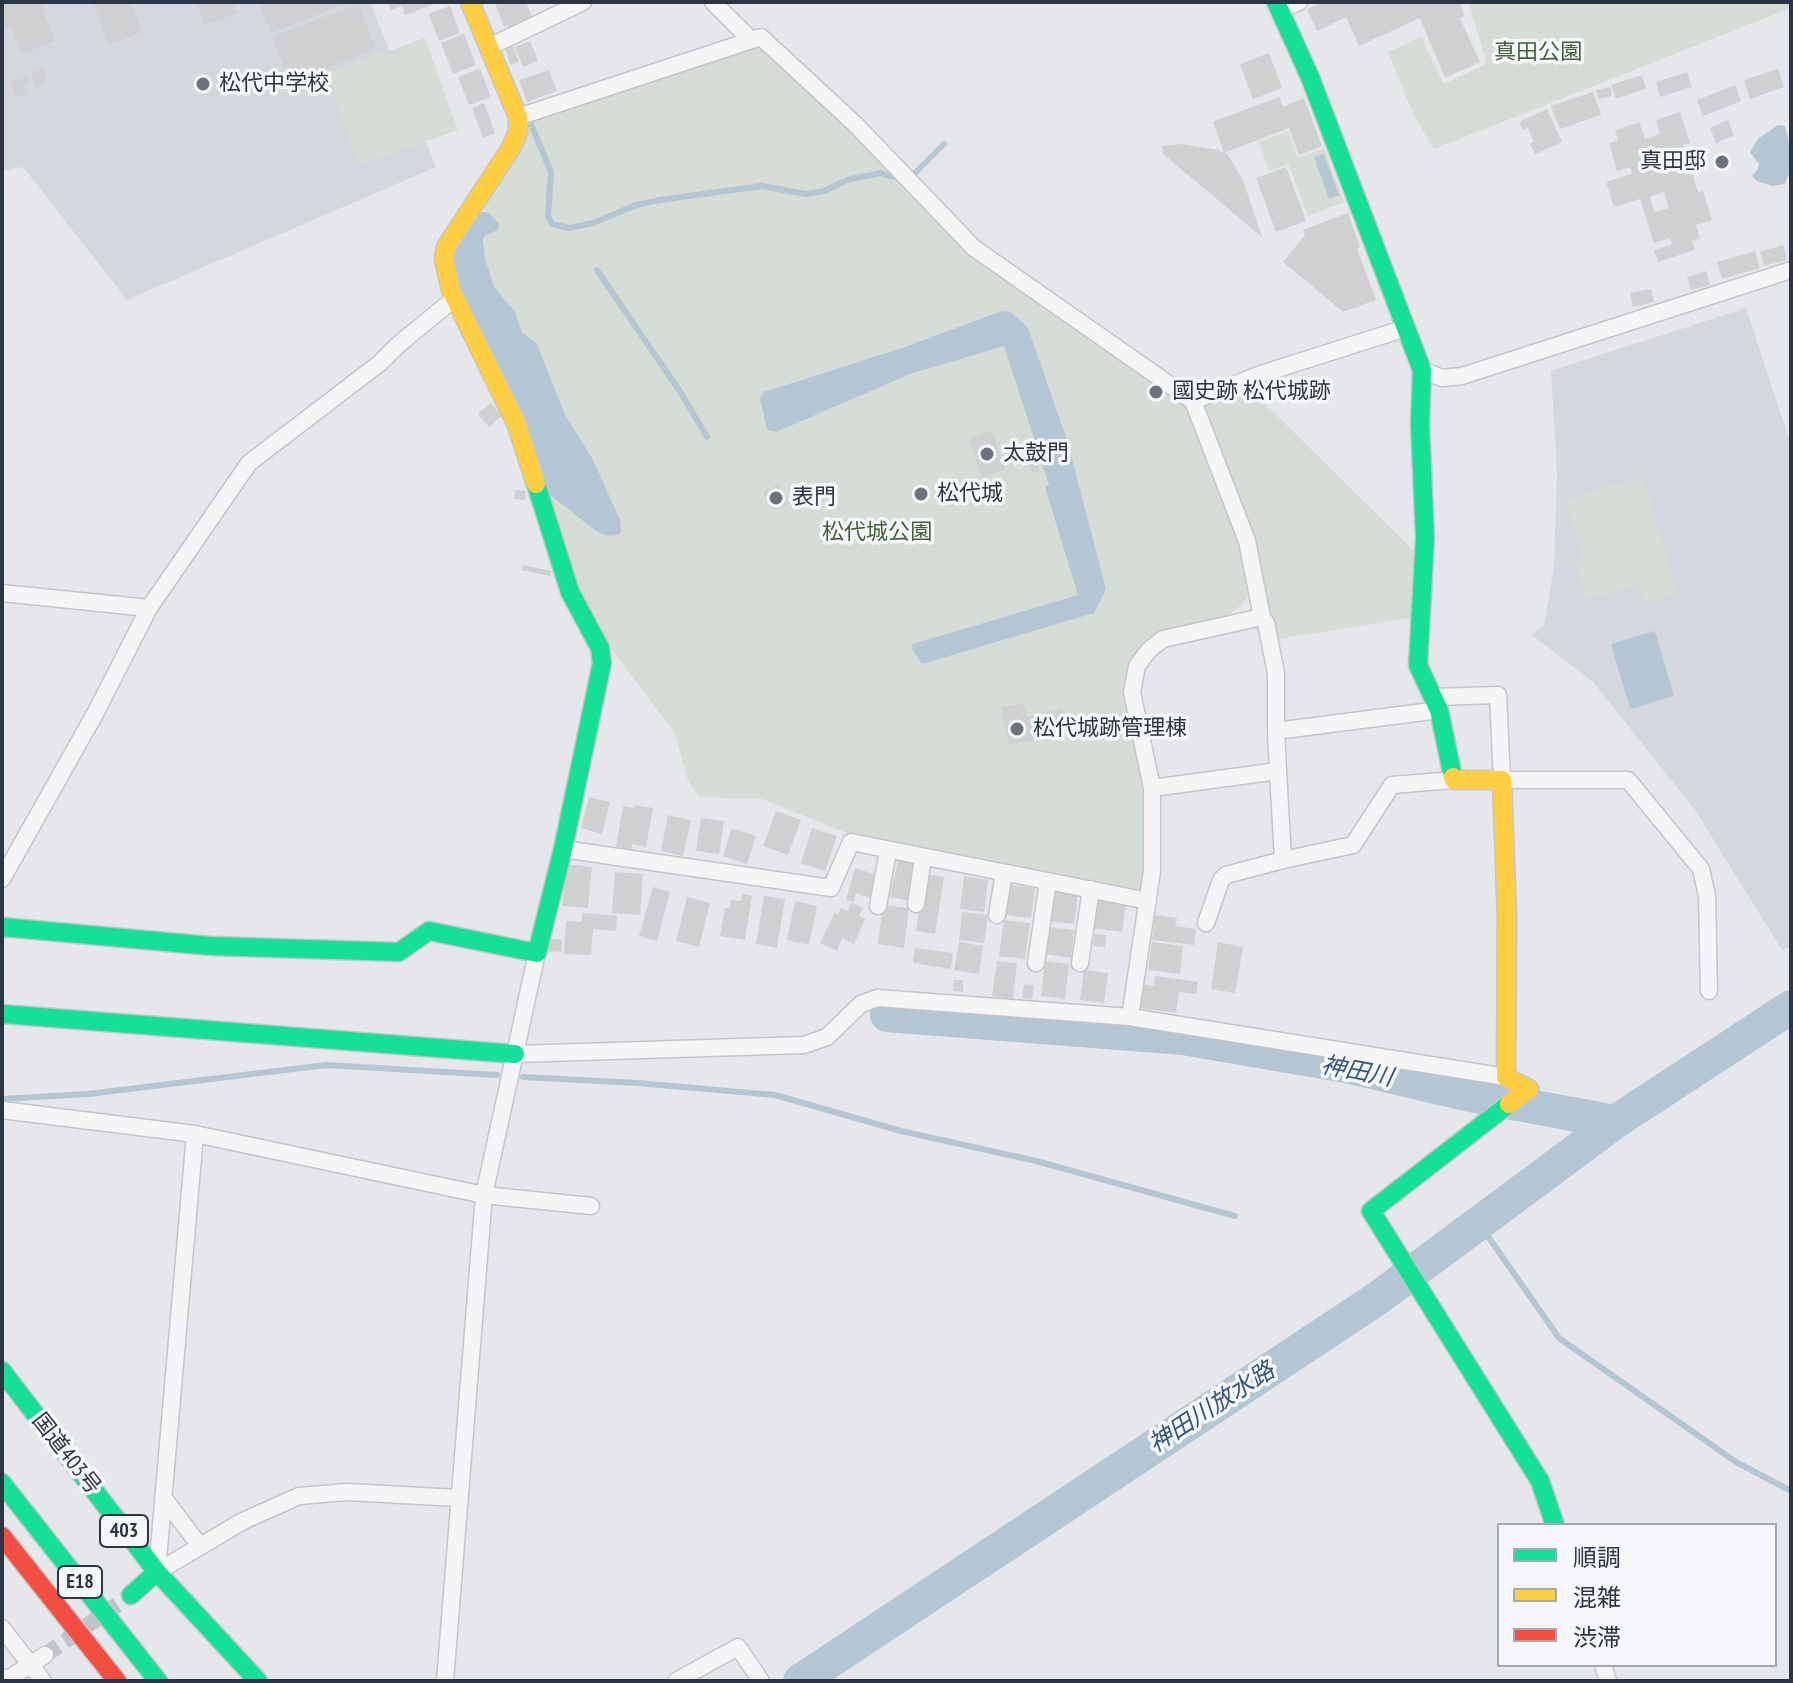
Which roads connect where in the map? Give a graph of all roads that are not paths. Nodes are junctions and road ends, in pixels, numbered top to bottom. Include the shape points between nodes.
1 (470, 2) edge
2 (583, 2) edge
3 (713, 2) edge
4 (1299, 2) edge
5 (1278, 6) edge
6 (751, 40) junction
7 (489, 47) junction
8 (518, 117) junction
9 (1791, 270) edge
10 (455, 298) junction
11 (1406, 328) junction
12 (1422, 370) junction
13 (1193, 401) junction
14 (2, 593) edge
15 (149, 608) junction
16 (1262, 617) junction
17 (1436, 703) junction
18 (1276, 731) junction
19 (1278, 771) junction
20 (1454, 780) junction
21 (1502, 780) junction
22 (1152, 788) junction
23 (563, 849) junction
24 (888, 851) junction
25 (923, 858) junction
26 (1283, 860) junction
27 (1004, 873) junction
28 (2, 879) edge
29 (1048, 881) junction
30 (1091, 889) junction
31 (1148, 901) junction
32 (916, 904) dead end
33 (878, 906) dead end
34 (997, 915) dead end
35 (1206, 923) dead end
36 (2, 927) edge
37 (537, 953) junction
38 (1036, 963) dead end
39 (1080, 963) dead end
40 (1709, 991) dead end
41 (2, 1014) edge
42 (1130, 1017) junction
43 (515, 1054) junction
44 (1506, 1077) junction
45 (2, 1110) edge
46 (195, 1134) junction
47 (484, 1195) junction
48 (591, 1206) dead end
49 (2, 1371) edge
50 (2, 1483) edge
51 (163, 1497) junction
52 (458, 1498) junction
53 (1554, 1523) edge
54 (2, 1536) edge
55 (200, 1546) junction
56 (157, 1572) junction
57 (131, 1595) tunnel mouth
58 (2, 1628) edge
59 (39, 1660) junction
60 (2, 1678) edge
61 (43, 1681) edge
62 (117, 1681) edge
63 (158, 1681) edge
64 (258, 1681) edge
65 (445, 1681) edge
66 (676, 1681) edge
67 (761, 1681) edge

1 - 7 main road
2 - 7 street
3 - 6 street
4 - 5 street
5 - 11 main road
6 - 8 street
6 - 13 street via 761,37 802,73 974,248
7 - 8 main road
8 - 10 main road via 511,148 446,247 444,259
9 - 12 street via 1462,376 1442,378
10 - 15 street via 249,463
10 - 23 main road via 517,425 570,592 600,648 602,663
11 - 12 main road
11 - 13 street
12 - 17 main road via 1425,538 1418,665
13 - 16 street via 1247,541
14 - 15 street
15 - 28 street
16 - 18 street via 1276,673
16 - 22 street via 1163,639 1137,666 1132,692
17 - 18 street
17 - 20 main road
17 - 21 street via 1498,695
18 - 19 street
19 - 22 street
19 - 26 street
20 - 21 main road
20 - 26 street via 1392,785 1353,845
21 - 40 street via 1628,780 1701,869 1707,896
21 - 44 main road
22 - 31 street
23 - 24 street via 831,888 851,842
23 - 37 main road
24 - 25 street
24 - 33 street
25 - 27 street
25 - 32 street
26 - 35 street via 1226,875
27 - 29 street
27 - 34 street
29 - 30 street
29 - 38 street
30 - 31 street
30 - 39 street
31 - 42 street
36 - 37 main road via 211,946 399,952 429,931
37 - 43 street
41 - 43 main road
42 - 43 street via 877,998 861,1004 827,1037 804,1045
42 - 44 street
43 - 47 street
44 - 53 main road via 1529,1089 1371,1211 1540,1481
45 - 46 street
46 - 47 street
46 - 51 street
47 - 48 street
47 - 52 street
49 - 56 main road, 国道403号 / 403
50 - 63 main road, E18
51 - 55 street
51 - 56 street
52 - 55 street via 347,1492 299,1496
52 - 65 street
54 - 62 main road, E18
55 - 56 street
56 - 57 main road
56 - 64 main road, 国道403号 / 403
58 - 59 street
59 - 60 street
59 - 61 street
66 - 67 street via 738,1647

